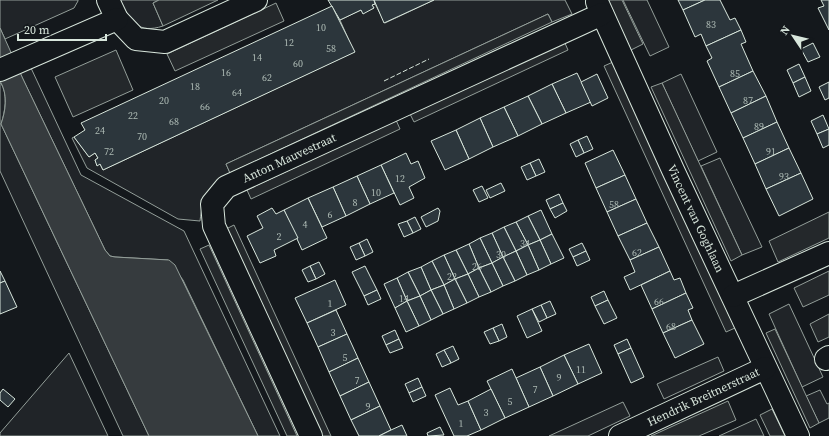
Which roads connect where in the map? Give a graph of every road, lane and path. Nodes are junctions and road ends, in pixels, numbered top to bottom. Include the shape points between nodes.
1 (108, 0) edge
2 (256, 0) edge
3 (599, 7) edge
4 (117, 19) junction
5 (0, 70) edge
6 (829, 253) edge
7 (732, 296) junction
8 (765, 368) junction
9 (311, 436) edge
10 (620, 436) edge
11 (798, 436) edge

1 - 4 street
2 - 4 street via 164,42 136,39
3 - 7 street, Vincent van Goghlaan
3 - 9 street, Anton Mauvestraat via 226,187 212,204 214,226
4 - 5 street
6 - 7 street
7 - 8 street, Vincent van Goghlaan
8 - 10 street, Hendrik Breitnerstraat
8 - 11 street, Vincent van Goghlaan

